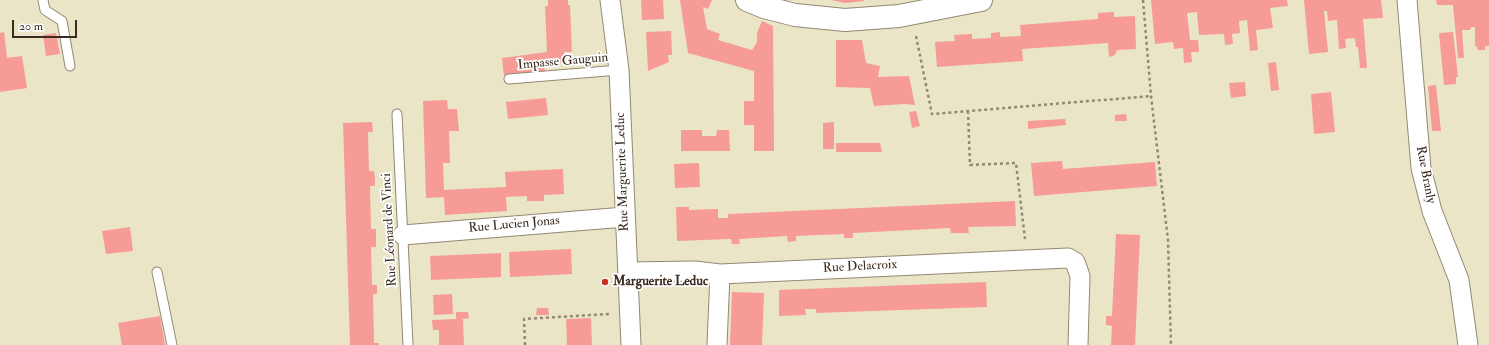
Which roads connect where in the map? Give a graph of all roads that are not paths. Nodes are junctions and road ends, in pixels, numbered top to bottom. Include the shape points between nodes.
1 (43, 0) edge
2 (610, 0) edge
3 (747, 0) edge
4 (981, 0) edge
5 (1407, 0) edge
6 (779, 6) edge
7 (70, 66) dead end
8 (619, 70) junction
9 (509, 79) dead end
10 (397, 114) dead end
11 (625, 217) junction
12 (403, 234) junction
13 (157, 272) dead end
14 (628, 272) junction
15 (720, 274) junction
16 (172, 345) edge
17 (408, 345) edge
18 (631, 345) edge
19 (717, 345) edge
20 (1078, 345) edge
21 (1468, 345) edge

1 - 7 lane via 45,10 62,21
2 - 8 street, Rue Marguerite Leduc
3 - 6 street
4 - 6 street via 911,14 845,20 822,19
5 - 21 street, Rue Branly via 1421,168 1432,211 1459,280
8 - 9 lane, Impasse Gauguin
8 - 11 street, Rue Marguerite Leduc
10 - 12 lane, Rue Léonard de Vinci
11 - 12 street, Rue Lucien Jonas
11 - 14 street, Rue Marguerite Leduc
12 - 17 lane, Rue Léonard de Vinci
13 - 16 lane
14 - 15 street, Rue Delacroix via 695,271
14 - 18 street, Rue Marguerite Leduc
15 - 19 street
15 - 20 street, Rue Delacroix via 1068,258 1075,262 1080,276

